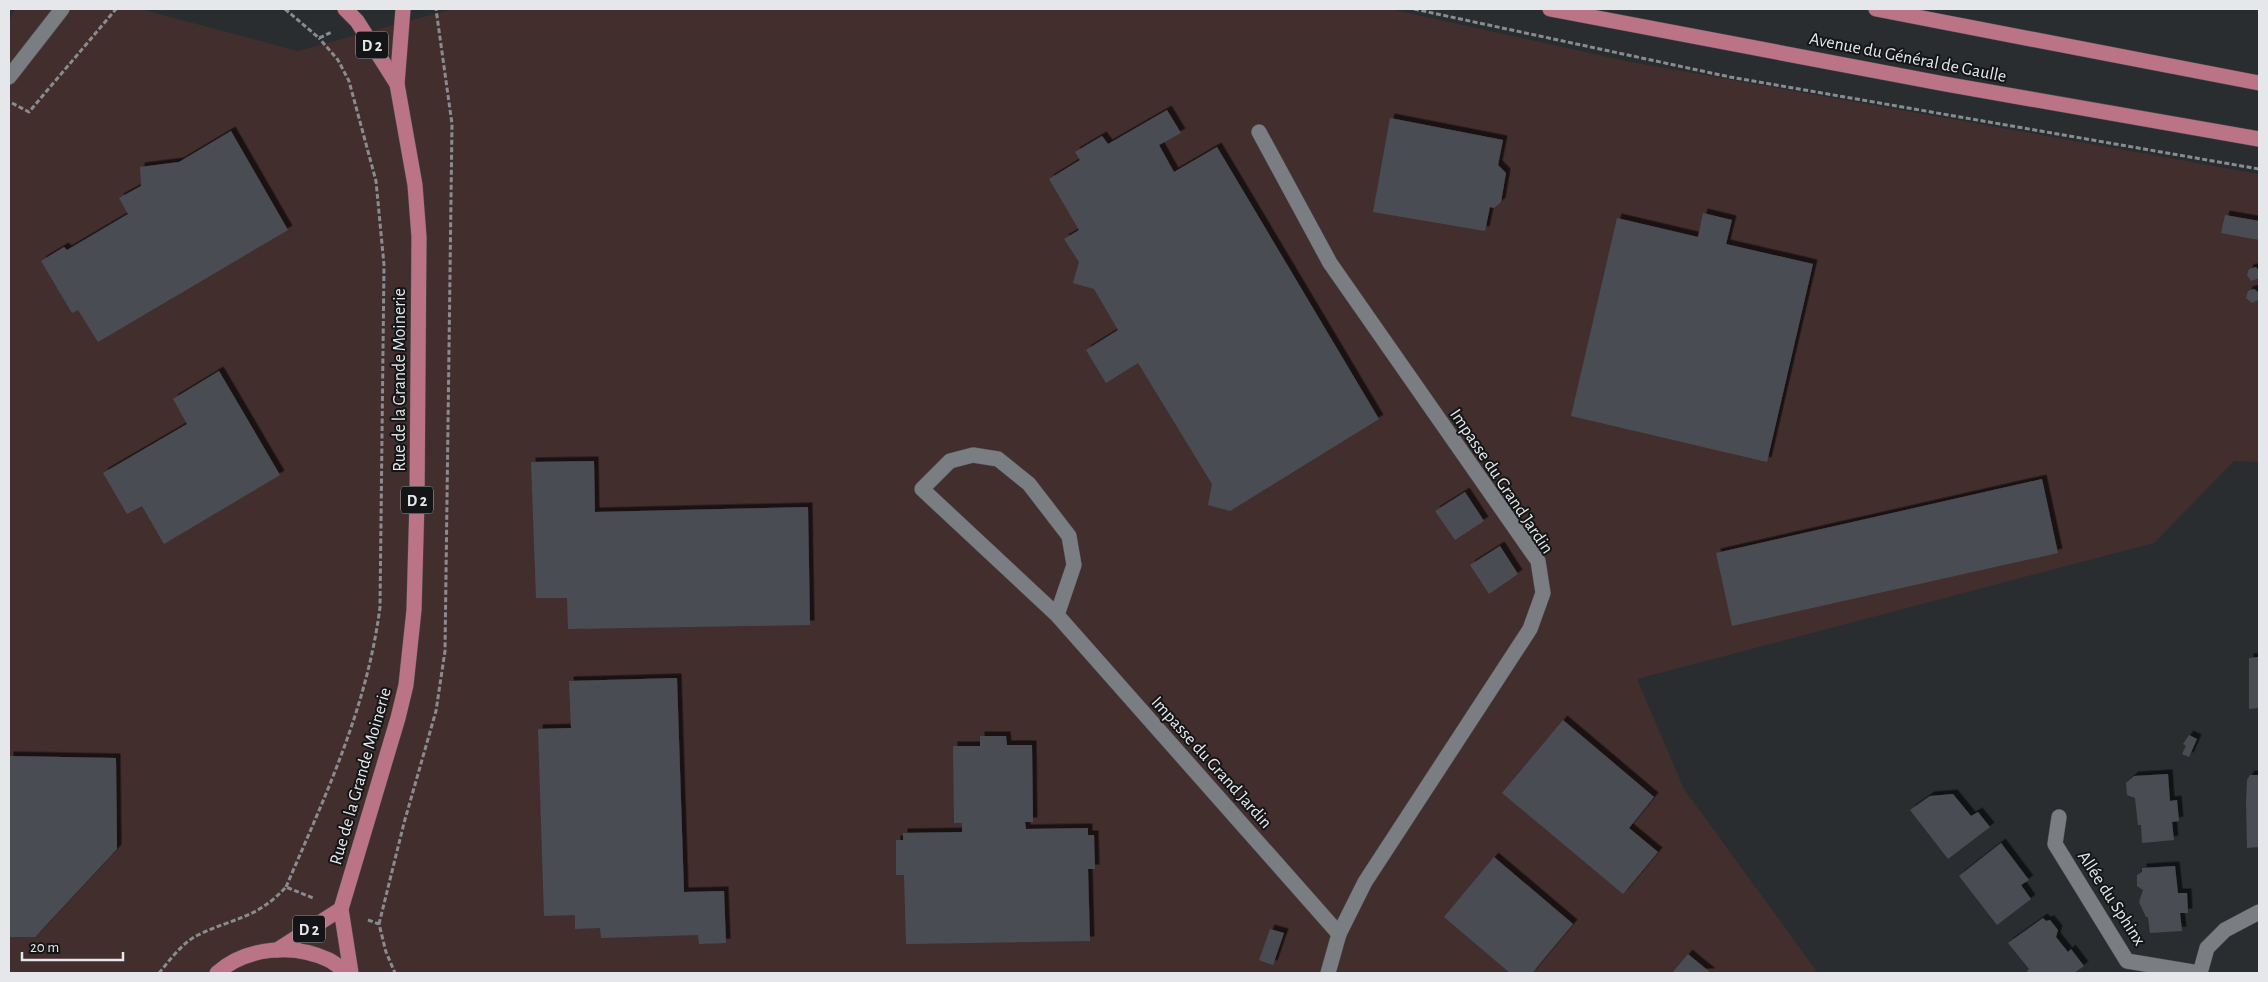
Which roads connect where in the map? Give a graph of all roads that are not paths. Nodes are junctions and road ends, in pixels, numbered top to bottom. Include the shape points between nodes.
1 (62, 9) edge
2 (345, 9) edge
3 (403, 9) edge
4 (1550, 9) edge
5 (1876, 9) edge
6 (9, 77) edge
7 (397, 84) junction
8 (2259, 84) edge
9 (1259, 132) dead end
10 (2259, 139) edge
11 (1057, 615) junction
12 (2059, 817) dead end
13 (341, 909) junction
14 (2259, 912) edge
15 (1339, 934) junction
16 (277, 950) junction
17 (217, 973) edge
18 (350, 973) edge
19 (1328, 973) edge
20 (2199, 973) edge

1 - 6 street
2 - 7 main road, Rue de la Grande Moinerie / D 2 via 357,21
3 - 7 main road, Rue de la Grande Moinerie / D 2
4 - 10 main road, Avenue du Général de Gaulle
5 - 8 main road
7 - 13 main road, Rue de la Grande Moinerie / D 2 via 415,185 419,237 414,610 407,676 398,718
9 - 15 street, Impasse du Grand Jardin via 1330,263 1538,561 1543,593 1530,628 1364,882
11 - 11 street, Impasse du Grand Jardin via 1074,566 1069,536 1028,484 998,459 973,454 950,461 922,489
11 - 15 street, Impasse du Grand Jardin
12 - 20 street, Allée du Sphinx via 2055,844 2127,961
13 - 16 main road, D 2
13 - 18 main road, Rue de la Grande Moinerie / D 2
14 - 20 street via 2226,930 2208,948
15 - 19 street, Impasse du Grand Jardin
16 - 17 main road via 249,955
16 - 18 main road via 304,952 329,960

